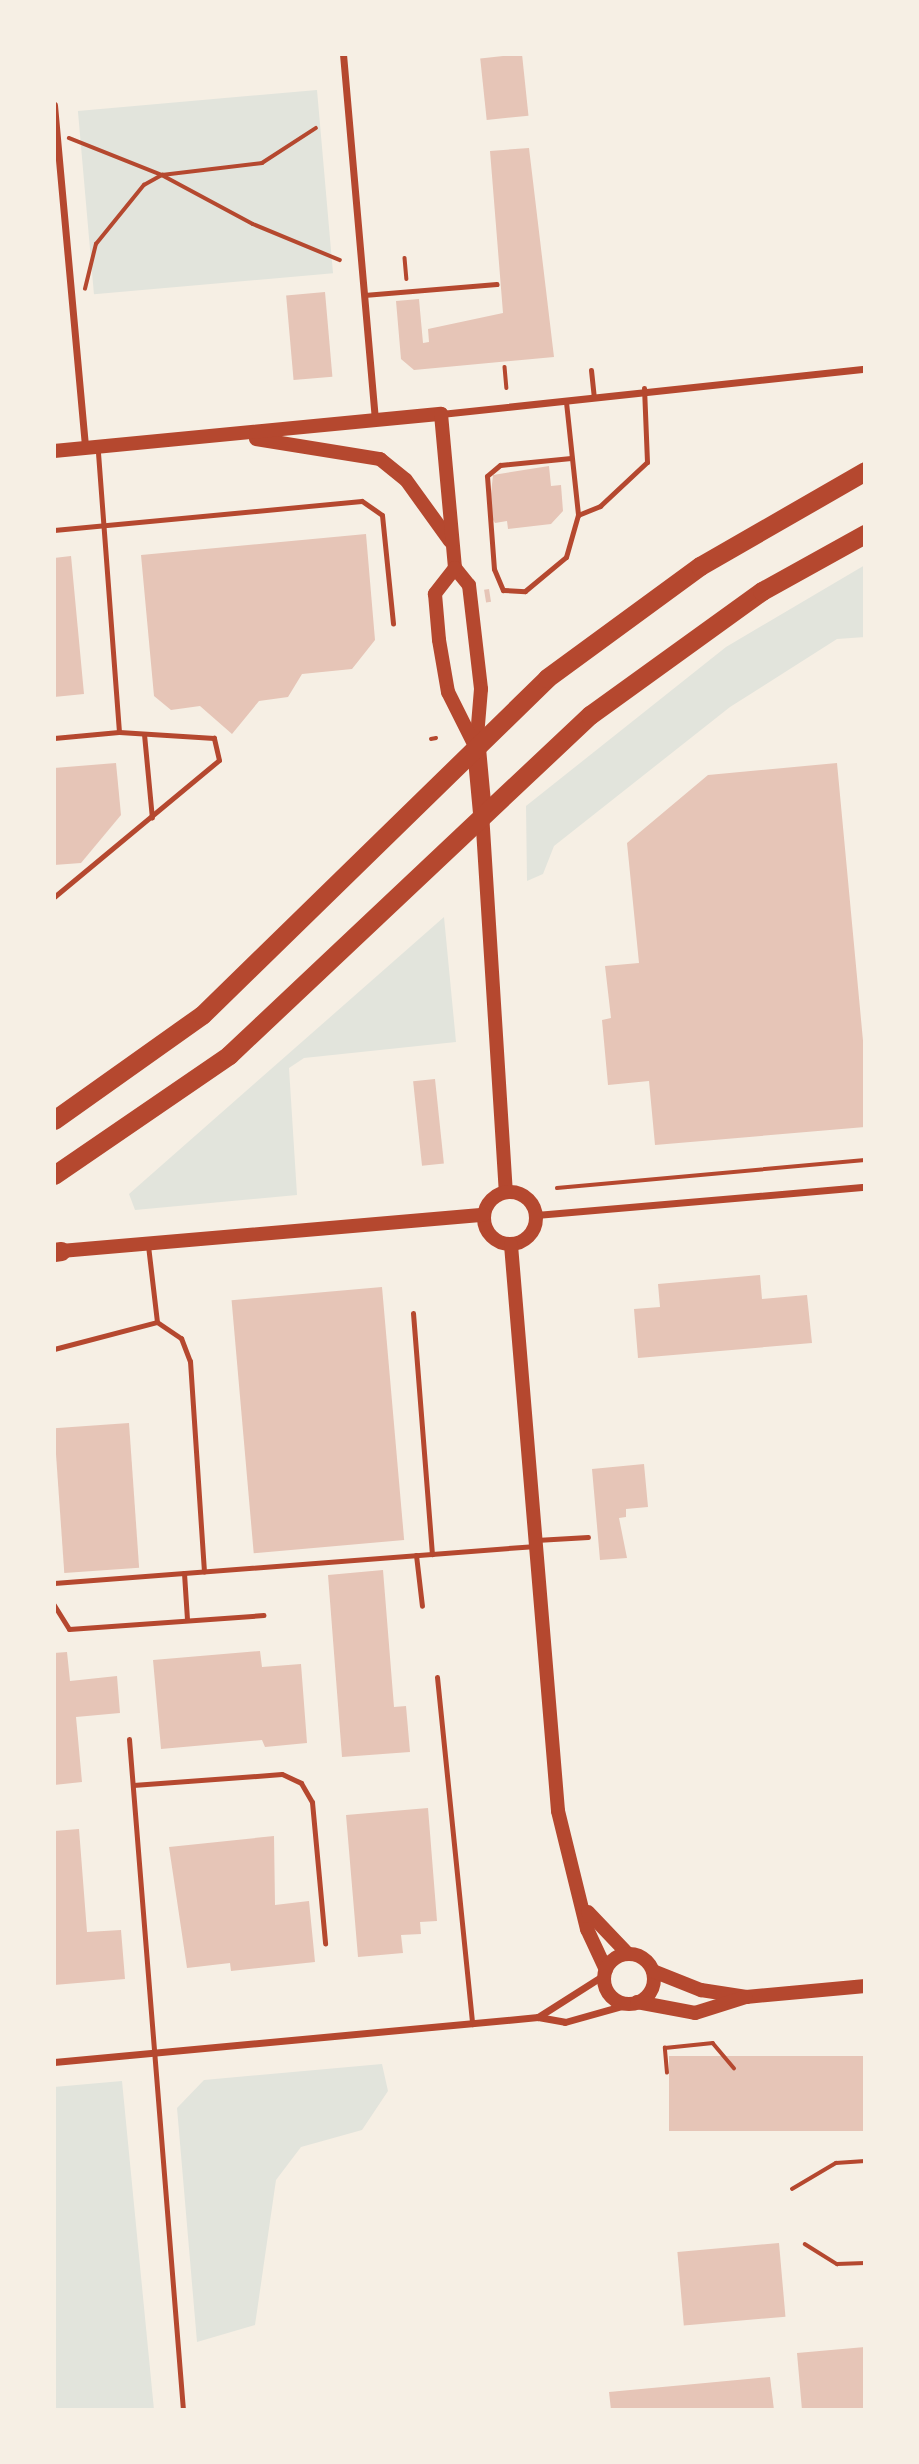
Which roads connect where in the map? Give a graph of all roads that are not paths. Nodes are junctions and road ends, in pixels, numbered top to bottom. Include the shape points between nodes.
1 (343, 54) edge
2 (54, 105) edge
3 (497, 284) dead end
4 (364, 295) junction
5 (865, 369) edge
6 (591, 370) dead end
7 (644, 388) junction
8 (594, 397) junction
9 (566, 402) junction
10 (441, 414) junction
11 (375, 421) junction
12 (215, 436) junction
13 (91, 447) junction
14 (54, 451) edge
15 (571, 458) junction
16 (865, 471) edge
17 (576, 518) junction
18 (101, 527) junction
19 (54, 530) edge
20 (865, 534) edge
21 (451, 542) junction
22 (455, 568) junction
23 (393, 622) dead end
24 (119, 732) junction
25 (144, 734) junction
26 (54, 738) edge
27 (476, 748) junction
28 (482, 813) junction
29 (152, 818) junction
30 (54, 897) edge
31 (54, 1120) edge
32 (54, 1175) edge
33 (865, 1188) edge
34 (506, 1192) junction
35 (483, 1215) junction
36 (536, 1215) junction
37 (148, 1241) junction
38 (511, 1245) junction
39 (58, 1252) edge
40 (413, 1313) dead end
41 (157, 1322) junction
42 (54, 1349) edge
43 (588, 1536) dead end
44 (536, 1542) junction
45 (432, 1554) junction
46 (416, 1555) junction
47 (204, 1572) junction
48 (184, 1573) junction
49 (54, 1583) edge
50 (54, 1605) edge
51 (422, 1606) dead end
52 (263, 1615) dead end
53 (187, 1620) junction
54 (438, 1677) dead end
55 (130, 1739) dead end
56 (133, 1785) junction
57 (588, 1912) junction
58 (325, 1943) dead end
59 (628, 1954) junction
60 (653, 1971) junction
61 (605, 1972) junction
62 (865, 1986) edge
63 (746, 1997) junction
64 (633, 2003) junction
65 (538, 2017) junction
66 (472, 2024) junction
67 (154, 2053) junction
68 (54, 2062) edge
69 (183, 2410) edge

1 - 4 street
2 - 13 street
3 - 4 lane
4 - 11 street
5 - 7 street
6 - 8 lane
7 - 8 street
7 - 17 lane via 647,462 600,506
8 - 9 street
9 - 10 street
9 - 15 lane
10 - 11 main road
10 - 21 main road
11 - 12 main road
12 - 13 main road
12 - 21 main road via 334,447 380,459 407,480
13 - 14 main road
13 - 18 lane
15 - 17 lane
15 - 17 lane via 500,465 487,476 494,569 503,590 525,591 566,557
16 - 27 highway via 783,514 626,617 547,678
18 - 19 lane
18 - 23 lane via 362,501 382,514
18 - 24 lane
20 - 28 highway via 674,650
21 - 22 main road
22 - 27 main road via 469,584 481,689
22 - 27 main road via 435,594 439,640 448,692
24 - 25 lane
24 - 26 lane
25 - 29 lane
25 - 29 lane via 214,737 219,760
27 - 28 highway
27 - 31 highway via 202,1015
28 - 32 highway via 229,1055
28 - 34 main road
29 - 30 lane
33 - 36 street
34 - 35 main road via 491,1200
34 - 36 main road via 523,1195
35 - 37 main road
35 - 38 main road via 490,1236
36 - 38 main road via 527,1238
37 - 39 main road
37 - 41 lane
38 - 44 main road
40 - 45 lane
41 - 42 lane
41 - 47 lane via 181,1338 190,1362
43 - 44 lane
44 - 45 lane
44 - 57 main road via 558,1811 567,1861
45 - 46 lane
46 - 47 lane
46 - 51 lane
47 - 48 lane
48 - 49 lane
48 - 53 lane
50 - 53 lane via 69,1629
52 - 53 lane
54 - 66 lane
55 - 56 lane
56 - 58 lane via 282,1774 301,1783 312,1802
56 - 67 lane
57 - 59 main road
57 - 61 main road via 587,1929
59 - 60 main road via 643,1958
59 - 61 main road
60 - 63 main road via 701,1990
60 - 64 main road via 653,1986
61 - 64 main road via 609,1994
61 - 65 street
62 - 63 main road
63 - 64 main road via 695,2013
64 - 65 street via 565,2022
65 - 66 street
66 - 67 street
67 - 68 street
67 - 69 lane

